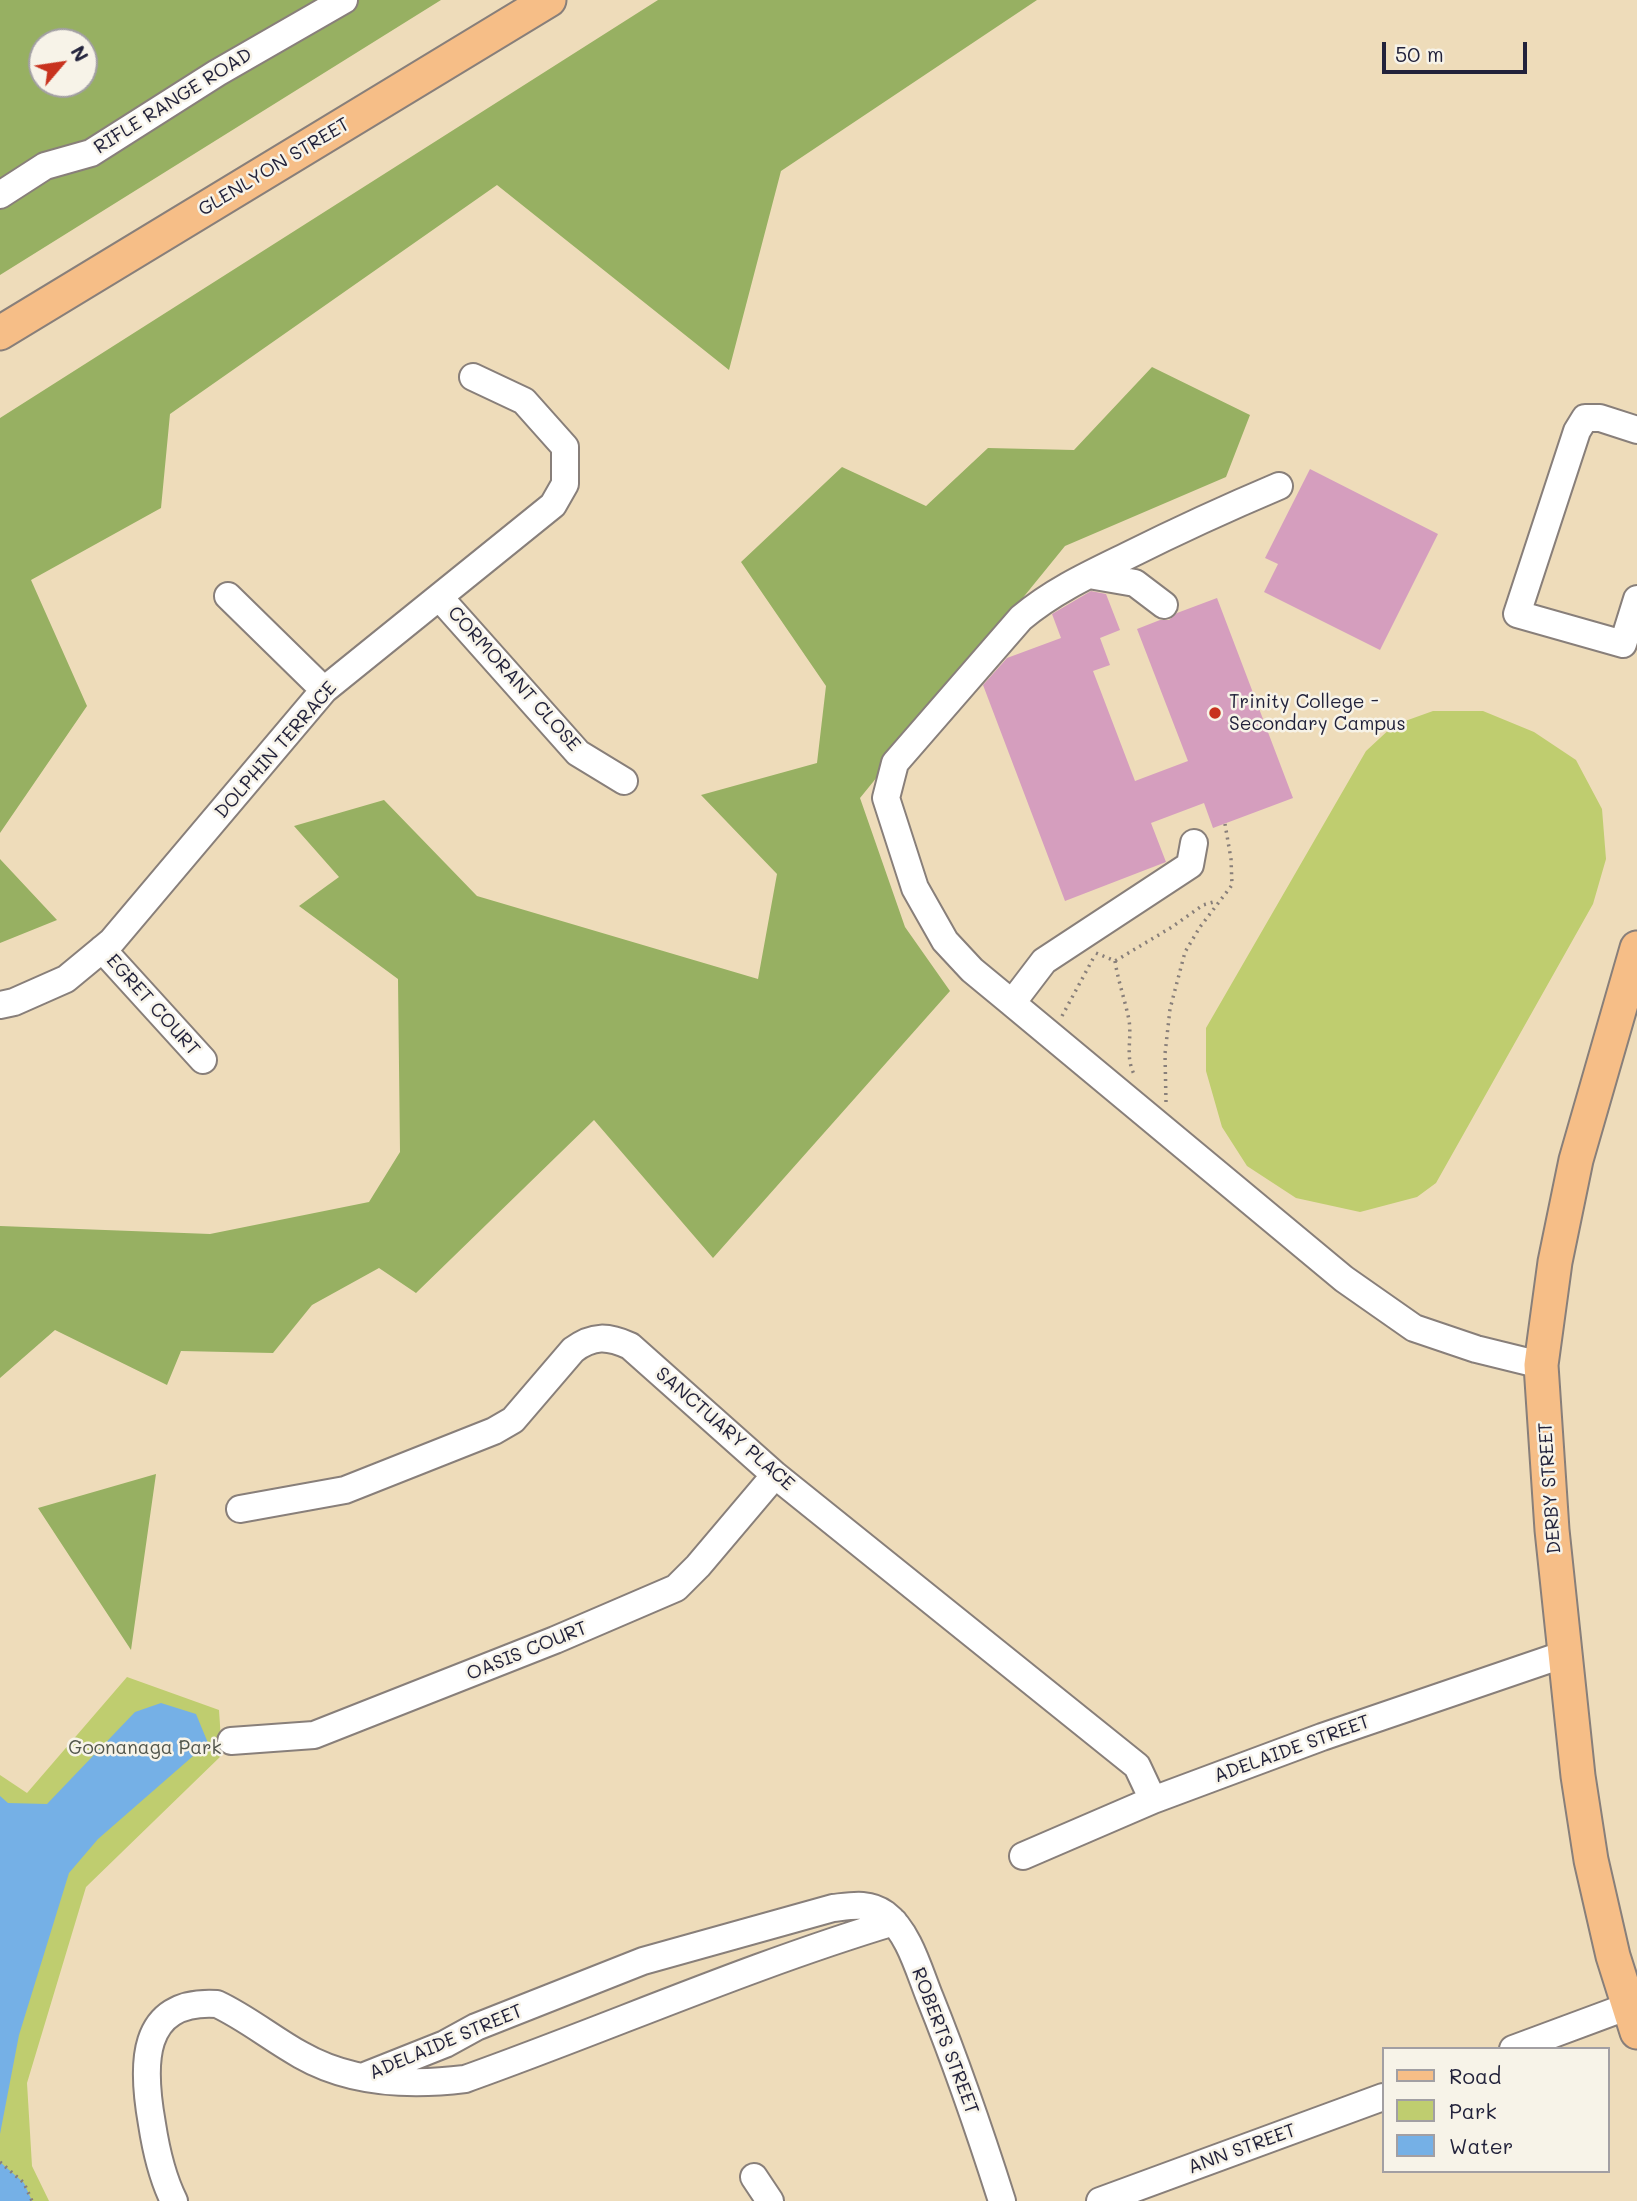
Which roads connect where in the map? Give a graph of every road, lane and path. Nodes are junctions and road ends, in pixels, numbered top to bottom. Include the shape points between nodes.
1 (344, 0) edge
2 (549, 0) edge
3 (0, 195) edge
4 (0, 333) edge
5 (473, 377) dead end
6 (1637, 430) edge
7 (1279, 486) dead end
8 (1089, 575) junction
9 (228, 596) dead end
10 (440, 598) junction
11 (1637, 599) edge
12 (1164, 605) dead end
13 (324, 690) junction
14 (624, 781) dead end
15 (1225, 824) dead end
16 (1194, 843) dead end
17 (1219, 901) junction
18 (1101, 946) dead end
19 (1637, 948) edge
20 (102, 949) junction
21 (1090, 951) dead end
22 (1115, 961) junction
23 (1012, 1003) junction
24 (0, 1004) edge
25 (1051, 1036) junction
26 (203, 1060) dead end
27 (1139, 1081) dead end
28 (1158, 1100) dead end
29 (1541, 1365) junction
30 (775, 1475) junction
31 (240, 1509) dead end
32 (1565, 1654) junction
33 (231, 1741) dead end
34 (1153, 1800) junction
35 (1023, 1856) dead end
36 (894, 1922) junction
37 (1634, 2014) edge
38 (1520, 2047) edge
39 (362, 2077) junction
40 (1382, 2096) edge
41 (0, 2162) edge
42 (754, 2177) dead end
43 (32, 2201) edge
44 (174, 2201) edge
45 (770, 2201) edge
46 (1003, 2201) edge
47 (1100, 2201) edge

1 - 3 street, RIFLE RANGE ROAD via 91,153 45,166
2 - 4 main road, GLENLYON STREET
5 - 10 street, DOLPHIN TERRACE via 524,401 565,447 565,484 553,505
6 - 11 street via 1585,418 1517,614 1623,644
7 - 8 street
8 - 12 street via 1135,583
8 - 23 street via 1040,601 1021,618 895,763 886,798 915,888 945,941
9 - 13 street
10 - 13 street, DOLPHIN TERRACE
10 - 14 street, CORMORANT CLOSE via 578,753
13 - 20 street, DOLPHIN TERRACE
15 - 17 path via 1232,885
16 - 23 street via 1189,865 1044,961
17 - 22 path via 1203,905
17 - 28 path via 1185,951 1170,1009 1165,1054 1168,1097 1165,1106
18 - 25 path
19 - 29 main road, DERBY STREET via 1576,1160 1555,1262
20 - 24 street, DOLPHIN TERRACE via 66,979
20 - 26 street, EGRET COURT
21 - 22 path
22 - 27 path via 1129,1019 1128,1062
23 - 25 street
25 - 29 street via 1345,1279 1414,1328
29 - 32 main road, DERBY STREET
30 - 31 street, SANCTUARY PLACE via 630,1346 603,1336 573,1350 513,1420 494,1431 345,1490
30 - 33 street, OASIS COURT via 676,1588 314,1735
30 - 34 street, SANCTUARY PLACE via 1137,1766
32 - 34 street, ADELAIDE STREET
32 - 37 main road, DERBY STREET via 1591,1860 1613,1956
34 - 35 street, ADELAIDE STREET
36 - 39 street, ADELAIDE STREET via 723,1979 465,2078 417,2082
36 - 39 street, ADELAIDE STREET via 874,1907 833,1908 643,1961
36 - 46 street, ROBERTS STREET via 966,2087
37 - 38 street
39 - 44 street via 313,2062 217,2004 185,2007 171,2015 150,2041 146,2078 160,2168
40 - 47 street, ANN STREET
41 - 43 path via 24,2183
42 - 45 street

